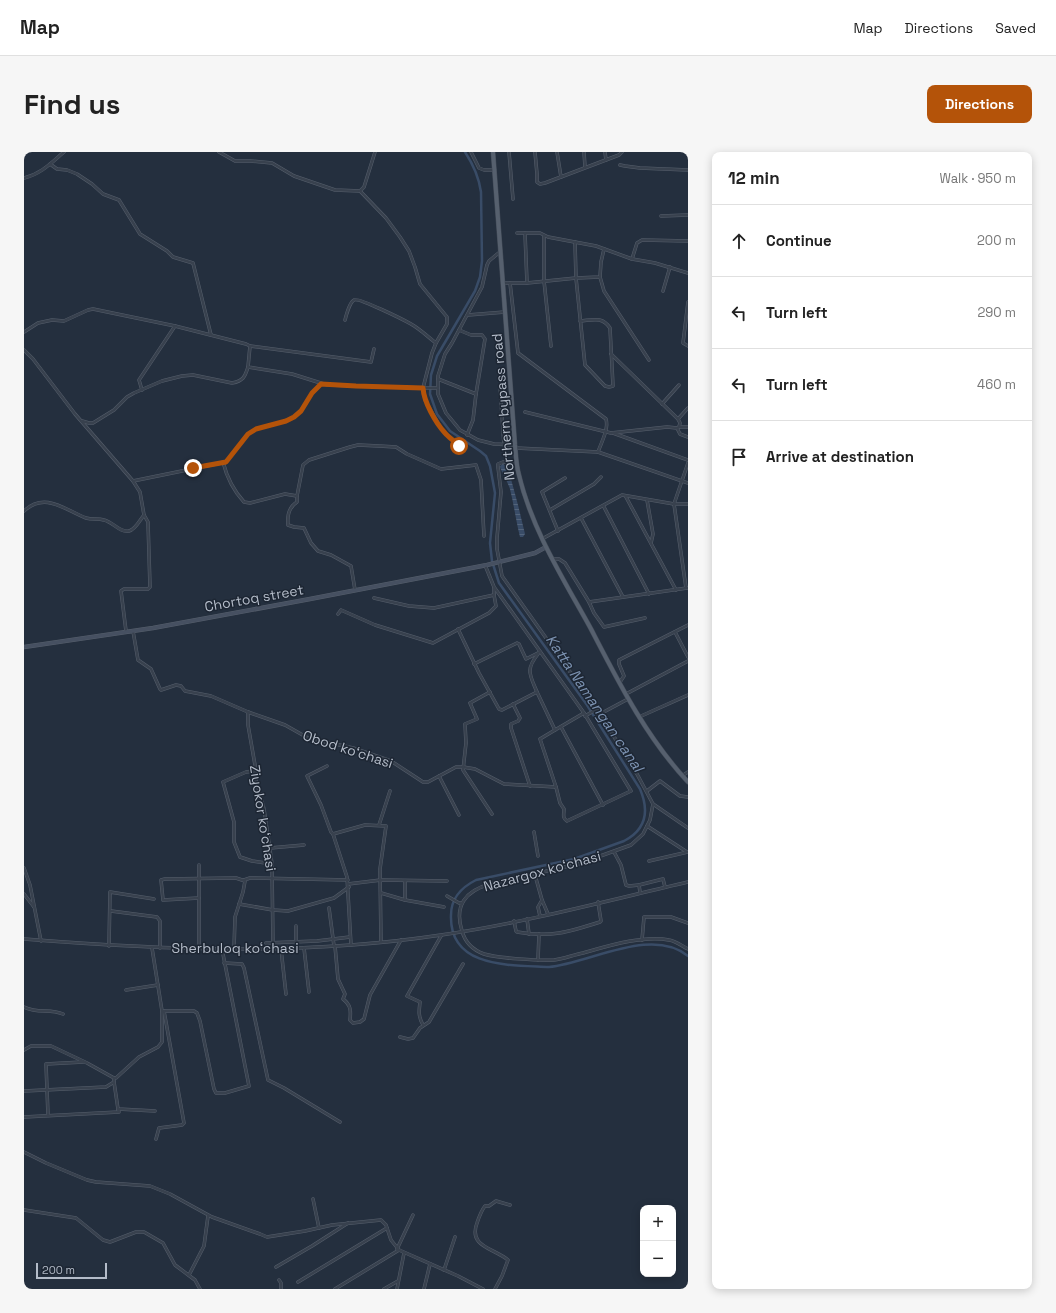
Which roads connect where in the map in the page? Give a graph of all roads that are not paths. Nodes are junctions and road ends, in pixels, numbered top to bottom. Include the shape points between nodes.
1 (64, 152) edge
2 (219, 152) edge
3 (375, 152) edge
4 (471, 152) edge
5 (493, 152) edge
6 (509, 152) edge
7 (534, 152) edge
8 (557, 152) edge
9 (584, 152) edge
10 (605, 152) edge
11 (622, 152) edge
12 (606, 160) junction
13 (50, 164) junction
14 (620, 164) dead end
15 (585, 167) junction
16 (495, 170) junction
17 (688, 170) edge
18 (561, 177) junction
19 (24, 178) edge
20 (360, 191) junction
21 (513, 199) dead end
22 (661, 216) dead end
23 (688, 216) edge
24 (516, 233) dead end
25 (525, 233) junction
26 (544, 236) junction
27 (688, 241) edge
28 (575, 242) junction
29 (604, 249) junction
30 (501, 251) junction
31 (632, 259) junction
32 (670, 267) junction
33 (688, 273) edge
34 (600, 277) junction
35 (576, 278) junction
36 (544, 281) junction
37 (503, 283) junction
38 (510, 283) junction
39 (527, 283) junction
40 (663, 291) dead end
41 (688, 302) edge
42 (505, 312) junction
43 (468, 315) junction
44 (345, 320) dead end
45 (580, 321) junction
46 (175, 326) junction
47 (458, 330) junction
48 (24, 332) edge
49 (211, 335) junction
50 (436, 343) junction
51 (250, 346) junction
52 (550, 346) dead end
53 (688, 346) edge
54 (374, 349) dead end
55 (24, 350) edge
56 (611, 353) junction
57 (649, 360) dead end
58 (248, 367) junction
59 (438, 380) junction
60 (321, 384) junction
61 (680, 385) dead end
62 (500, 386) dead end
63 (424, 388) junction
64 (437, 388) junction
65 (142, 390) junction
66 (476, 394) junction
67 (662, 404) junction
68 (688, 408) edge
69 (525, 412) dead end
70 (678, 419) junction
71 (80, 420) junction
72 (678, 427) junction
73 (688, 427) edge
74 (605, 431) junction
75 (611, 433) junction
76 (467, 435) junction
77 (688, 437) edge
78 (504, 445) junction
79 (515, 447) junction
80 (458, 451) dead end
81 (598, 452) junction
82 (223, 462) junction
83 (688, 462) edge
84 (516, 463) junction
85 (601, 477) dead end
86 (565, 478) dead end
87 (133, 481) junction
88 (682, 481) junction
89 (688, 483) edge
90 (297, 496) junction
91 (626, 496) junction
92 (647, 500) junction
93 (674, 504) junction
94 (688, 504) edge
95 (604, 506) junction
96 (550, 510) junction
97 (24, 511) edge
98 (144, 515) junction
99 (581, 518) junction
100 (558, 531) junction
101 (484, 536) dead end
102 (542, 539) junction
103 (651, 543) junction
104 (546, 547) junction
105 (553, 559) junction
106 (499, 562) junction
107 (486, 565) junction
108 (494, 587) junction
109 (687, 588) edge
110 (355, 590) junction
111 (676, 590) junction
112 (650, 594) junction
113 (494, 595) junction
114 (623, 597) junction
115 (374, 598) dead end
116 (589, 602) junction
117 (338, 614) dead end
118 (646, 618) dead end
119 (688, 625) edge
120 (458, 629) junction
121 (133, 630) junction
122 (126, 631) junction
123 (674, 632) junction
124 (24, 647) edge
125 (540, 652) junction
126 (688, 658) edge
127 (688, 662) edge
128 (474, 664) junction
129 (619, 683) junction
130 (490, 692) junction
131 (537, 692) junction
132 (626, 694) junction
133 (688, 695) edge
134 (628, 698) junction
135 (513, 704) junction
136 (597, 709) junction
137 (248, 712) junction
138 (584, 714) junction
139 (600, 714) junction
140 (639, 717) junction
141 (561, 727) junction
142 (555, 730) junction
143 (327, 766) dead end
144 (463, 767) junction
145 (254, 771) junction
146 (688, 772) edge
147 (439, 776) junction
148 (682, 776) junction
149 (688, 782) edge
150 (530, 786) junction
151 (556, 787) junction
152 (390, 791) dead end
153 (647, 791) junction
154 (688, 797) edge
155 (654, 804) junction
156 (603, 805) junction
157 (492, 814) dead end
158 (459, 815) dead end
159 (379, 825) junction
160 (647, 826) junction
161 (688, 828) edge
162 (534, 832) dead end
163 (333, 834) junction
164 (304, 845) dead end
165 (270, 848) junction
166 (614, 852) junction
167 (687, 852) edge
168 (538, 856) dead end
169 (649, 861) dead end
170 (272, 864) junction
171 (200, 865) dead end
172 (24, 868) edge
173 (535, 874) junction
174 (200, 879) junction
175 (272, 879) junction
176 (244, 880) junction
177 (348, 880) junction
178 (381, 880) junction
179 (405, 881) junction
180 (447, 881) dead end
181 (688, 882) edge
182 (348, 885) junction
183 (639, 885) junction
184 (665, 887) junction
185 (640, 892) junction
186 (381, 893) junction
187 (24, 894) edge
188 (448, 896) dead end
189 (199, 898) junction
190 (154, 899) dead end
191 (405, 900) junction
192 (542, 900) junction
193 (598, 902) junction
194 (461, 903) junction
195 (239, 904) junction
196 (34, 907) junction
197 (444, 907) dead end
198 (329, 908) dead end
199 (273, 910) junction
200 (111, 911) junction
201 (548, 914) junction
202 (540, 916) junction
203 (527, 919) junction
204 (514, 921) junction
205 (688, 923) edge
206 (296, 926) dead end
207 (462, 931) junction
208 (528, 934) junction
209 (539, 934) junction
210 (442, 935) junction
211 (350, 937) junction
212 (24, 939) edge
213 (333, 939) junction
214 (402, 940) junction
215 (642, 940) junction
216 (41, 941) junction
217 (274, 942) junction
218 (296, 942) junction
219 (381, 942) junction
220 (266, 943) dead end
221 (351, 945) junction
222 (109, 946) junction
223 (335, 946) junction
224 (152, 948) junction
225 (160, 948) junction
226 (304, 948) junction
227 (199, 949) junction
228 (222, 949) junction
229 (234, 949) junction
230 (273, 950) junction
231 (281, 950) junction
232 (688, 950) edge
233 (538, 960) junction
234 (224, 963) junction
235 (463, 964) dead end
236 (158, 985) junction
237 (126, 990) dead end
238 (309, 992) dead end
239 (286, 994) dead end
240 (24, 1008) edge
241 (163, 1011) junction
242 (64, 1014) dead end
243 (423, 1025) junction
244 (400, 1037) dead end
245 (24, 1050) edge
246 (84, 1062) junction
247 (114, 1078) junction
248 (114, 1082) junction
249 (47, 1090) junction
250 (24, 1092) edge
251 (118, 1109) junction
252 (155, 1111) dead end
253 (48, 1115) junction
254 (24, 1117) edge
255 (340, 1122) dead end
256 (156, 1139) dead end
257 (24, 1152) edge
258 (313, 1199) dead end
259 (510, 1205) dead end
260 (24, 1210) edge
261 (413, 1214) dead end
262 (208, 1216) junction
263 (348, 1223) junction
264 (319, 1228) junction
265 (387, 1228) junction
266 (455, 1237) dead end
267 (398, 1250) junction
268 (404, 1253) junction
269 (430, 1264) junction
270 (276, 1267) dead end
271 (444, 1270) junction
272 (189, 1275) junction
273 (279, 1280) dead end
274 (398, 1280) junction
275 (298, 1282) dead end
276 (200, 1289) edge
277 (281, 1289) edge
278 (334, 1289) edge
279 (384, 1289) edge
280 (397, 1289) edge
281 (424, 1289) edge
282 (483, 1289) edge
283 (495, 1289) edge

1 - 13 street
2 - 20 street via 235,161 272,163 294,176 335,190
3 - 20 street via 364,187
4 - 16 street via 481,170
5 - 16 main road, Northern bypass road
6 - 21 street
7 - 18 street via 538,183
8 - 18 street
9 - 15 street
10 - 12 street
11 - 12 street
12 - 15 street
13 - 19 street via 34,176
13 - 49 street via 57,169 77,174 103,194 119,200 140,234 173,256 193,263
14 - 17 street via 640,168
15 - 18 street
16 - 30 main road, Northern bypass road
20 - 50 street via 400,237 409,251 423,290 447,317 447,324
22 - 23 street
24 - 25 street
25 - 26 street via 540,233
25 - 39 street
26 - 28 street
26 - 36 street
27 - 31 street via 642,240 637,243
28 - 29 street
28 - 35 street
29 - 31 street
29 - 34 street
30 - 37 main road, Northern bypass road
30 - 43 street via 487,265 482,287
31 - 32 street
32 - 33 street
32 - 40 street
34 - 35 street
34 - 57 street via 604,291
35 - 36 street
35 - 45 street
36 - 39 street
36 - 52 street
37 - 38 street
37 - 42 main road, Northern bypass road
38 - 39 street
38 - 74 street via 518,353 606,420
41 - 53 street via 683,343
42 - 43 street
42 - 79 main road, Northern bypass road
43 - 47 street
44 - 50 street via 353,301 356,300 412,324
45 - 56 street via 601,320 606,323 610,328
45 - 56 street via 585,365 609,387 614,385
46 - 48 street via 92,309 64,321 38,323
46 - 49 street
46 - 65 street via 139,380
47 - 59 street via 440,365
47 - 66 street via 485,337
49 - 51 street
50 - 63 street
51 - 54 street via 370,362
51 - 58 street
55 - 71 street
56 - 67 street
58 - 60 street via 292,374
58 - 65 street via 245,375 232,383 188,374
59 - 64 street
59 - 66 street
60 - 63 street
60 - 82 street via 294,417 252,431 245,436 226,462
61 - 67 street
62 - 78 street
63 - 64 street
63 - 80 street via 428,406 445,434 459,446
64 - 76 street via 446,413
65 - 71 street via 93,423
66 - 76 street via 474,420
67 - 70 street
68 - 70 street
69 - 74 street
70 - 72 street
71 - 87 street
72 - 73 street
72 - 75 street
72 - 77 street via 680,434
74 - 75 street
74 - 81 street
75 - 83 street
76 - 78 street
78 - 79 street
79 - 81 street
79 - 84 main road, Northern bypass road
81 - 88 street
82 - 87 street
82 - 90 street via 229,481 244,502 285,494
83 - 88 street
84 - 102 main road, Northern bypass road via 527,503
84 - 106 street via 498,464 501,492 497,538
85 - 96 street via 594,484
86 - 96 street via 542,492
87 - 98 street via 140,492
88 - 89 street
88 - 93 street
90 - 101 street via 303,466 309,460 358,445 393,446 441,469 476,465 481,480
90 - 110 street via 297,502 288,512 288,524 294,528 304,528 318,551 351,566
91 - 92 street
91 - 95 street via 620,496
91 - 103 street
92 - 93 street
92 - 103 street
93 - 94 street
93 - 109 street
95 - 99 street
95 - 112 street
96 - 100 street
97 - 98 street via 33,504 50,502 85,517 105,520 124,531 133,529
98 - 122 street via 148,522 150,587 121,591
99 - 100 street
99 - 114 street
100 - 102 street
102 - 104 main road, Northern bypass road
103 - 111 street
104 - 105 main road, Northern bypass road
104 - 106 main road, Chortoq street via 535,553
105 - 116 street via 565,563
105 - 129 main road, Northern bypass road
106 - 107 main road, Chortoq street
106 - 136 street via 505,580
107 - 108 street
107 - 110 main road, Chortoq street
108 - 113 street
108 - 125 street
109 - 111 street
110 - 121 main road, Chortoq street
111 - 112 street
112 - 114 street
113 - 115 street via 434,608 409,606
113 - 120 street via 494,609
114 - 116 street
116 - 118 street via 604,627
117 - 120 street via 341,610 375,625 431,643
119 - 123 street
120 - 128 street
121 - 122 main road, Chortoq street
121 - 137 street via 138,660 151,670 160,689 179,685 185,691 212,696
122 - 124 main road, Chortoq street
123 - 126 street
123 - 129 street via 619,660 624,676
125 - 128 street via 526,659 517,643
125 - 131 street via 530,664 530,674
125 - 138 street
127 - 132 street
128 - 130 street
129 - 132 main road, Northern bypass road
130 - 135 street via 499,709
130 - 144 street via 470,703 477,719 465,724
131 - 135 street
131 - 142 street
132 - 134 main road, Northern bypass road
133 - 140 street
134 - 139 street
134 - 140 main road, Northern bypass road
135 - 150 street via 520,718 511,726
136 - 138 street
136 - 139 street
137 - 145 street, Ziyokor koʻchasi
137 - 147 street, Obod koʻchasi via 285,725 308,738 353,748 391,761 423,782
138 - 141 street
138 - 156 street via 631,790
139 - 153 street
140 - 148 main road, Northern bypass road
141 - 142 street
141 - 156 street
142 - 151 street via 540,739
143 - 163 street via 307,776
144 - 147 street, Obod koʻchasi via 456,767
144 - 150 street via 475,769 504,784
144 - 157 street
145 - 165 street, Ziyokor koʻchasi via 264,809
145 - 170 street via 223,782 234,822 234,842 240,857
146 - 148 street
147 - 158 street
148 - 149 main road, Northern bypass road
150 - 151 street
151 - 156 street via 566,820
152 - 159 street
153 - 154 street via 662,782 680,796
153 - 155 street
155 - 160 street, Nazargox koʻchasi
155 - 161 street
159 - 163 street via 362,825
159 - 178 street via 386,826 381,858
160 - 166 street, Nazargox koʻchasi via 638,840
160 - 167 street
162 - 168 street
163 - 177 street
164 - 165 street
165 - 170 street, Ziyokor koʻchasi
166 - 173 street, Nazargox koʻchasi
166 - 183 street via 621,865 626,885
167 - 169 street
170 - 175 street, Ziyokor koʻchasi
171 - 174 street
172 - 196 street
173 - 192 street
173 - 194 street, Nazargox koʻchasi via 479,887
174 - 176 street
174 - 189 street
174 - 189 street via 161,880 163,900
175 - 176 street
175 - 177 street
175 - 199 street, Ziyokor koʻchasi
176 - 195 street
177 - 182 street
178 - 179 street
178 - 182 street
178 - 186 street
179 - 180 street
179 - 191 street
181 - 184 street, Sherbuloq koʻchasi
182 - 199 street via 334,898 326,901 288,911
182 - 211 street
183 - 184 street via 663,879
183 - 185 street
184 - 185 street, Sherbuloq koʻchasi
185 - 193 street, Sherbuloq koʻchasi
186 - 191 street
186 - 219 street
187 - 196 street
188 - 194 street
189 - 227 street
190 - 200 street via 110,892
191 - 197 street
192 - 201 street
192 - 202 street via 538,907
193 - 201 street, Sherbuloq koʻchasi
193 - 209 street via 600,922 566,933
194 - 207 street via 459,916
195 - 199 street
195 - 229 street
196 - 216 street
198 - 213 street
199 - 217 street, Ziyokor koʻchasi
200 - 222 street
200 - 225 street via 157,917 160,921
201 - 202 street, Sherbuloq koʻchasi
202 - 203 street, Sherbuloq koʻchasi
203 - 204 street, Sherbuloq koʻchasi
203 - 208 street
204 - 207 street, Sherbuloq koʻchasi
204 - 208 street via 516,931
205 - 215 street via 671,916 644,916
206 - 218 street
207 - 210 street, Sherbuloq koʻchasi
207 - 233 street via 466,941 484,954
208 - 209 street
209 - 233 street
210 - 214 street, Sherbuloq koʻchasi
210 - 243 street via 407,996 420,1002 418,1011
211 - 213 street
211 - 221 street
212 - 216 street, Sherbuloq koʻchasi
213 - 218 street
213 - 223 street
214 - 219 street, Sherbuloq koʻchasi
214 - 223 street via 370,995 364,1019 353,1023 350,1020 350,1007 343,999 345,994 338,979
215 - 232 street via 670,940 678,942
215 - 233 street via 554,960
216 - 222 street, Sherbuloq koʻchasi
217 - 218 street
217 - 220 street
217 - 230 street, Ziyokor koʻchasi
219 - 221 street, Sherbuloq koʻchasi
221 - 223 street, Sherbuloq koʻchasi
222 - 224 street, Sherbuloq koʻchasi
223 - 226 street, Sherbuloq koʻchasi
224 - 225 street, Sherbuloq koʻchasi
224 - 236 street
225 - 227 street, Sherbuloq koʻchasi
226 - 231 street, Sherbuloq koʻchasi
226 - 238 street
227 - 228 street, Sherbuloq koʻchasi
228 - 229 street, Sherbuloq koʻchasi
228 - 234 street
229 - 230 street, Sherbuloq koʻchasi
230 - 231 street, Sherbuloq koʻchasi
231 - 239 street
234 - 241 street via 249,1084 247,1087 216,1093 197,1013
234 - 255 street via 240,963 244,968 268,1080
235 - 243 street via 429,1022
236 - 237 street
236 - 241 street
240 - 242 street
241 - 247 street via 161,1044 139,1057
241 - 256 street via 184,1123 159,1128
243 - 244 street via 413,1038
245 - 246 street via 31,1046 48,1046
246 - 247 street
246 - 249 street via 46,1064
247 - 248 street
248 - 249 street via 103,1087
248 - 251 street
249 - 250 street
249 - 253 street
251 - 252 street
251 - 253 street via 119,1112
253 - 254 street
257 - 262 street via 87,1180 150,1186 170,1194
258 - 264 street
259 - 283 street via 496,1201 485,1206 475,1228 477,1240 508,1260
260 - 272 street via 76,1218 103,1240 110,1242 136,1232 144,1232 163,1243 175,1265
261 - 267 street
262 - 264 street via 268,1237
262 - 272 street via 204,1246
263 - 264 street
263 - 265 street via 379,1220 384,1222
263 - 270 street
265 - 267 street
265 - 275 street
266 - 271 street
267 - 268 street
267 - 278 street
268 - 269 street
268 - 274 street
269 - 271 street
269 - 281 street
271 - 282 street
272 - 276 street
273 - 277 street
274 - 279 street
274 - 280 street

